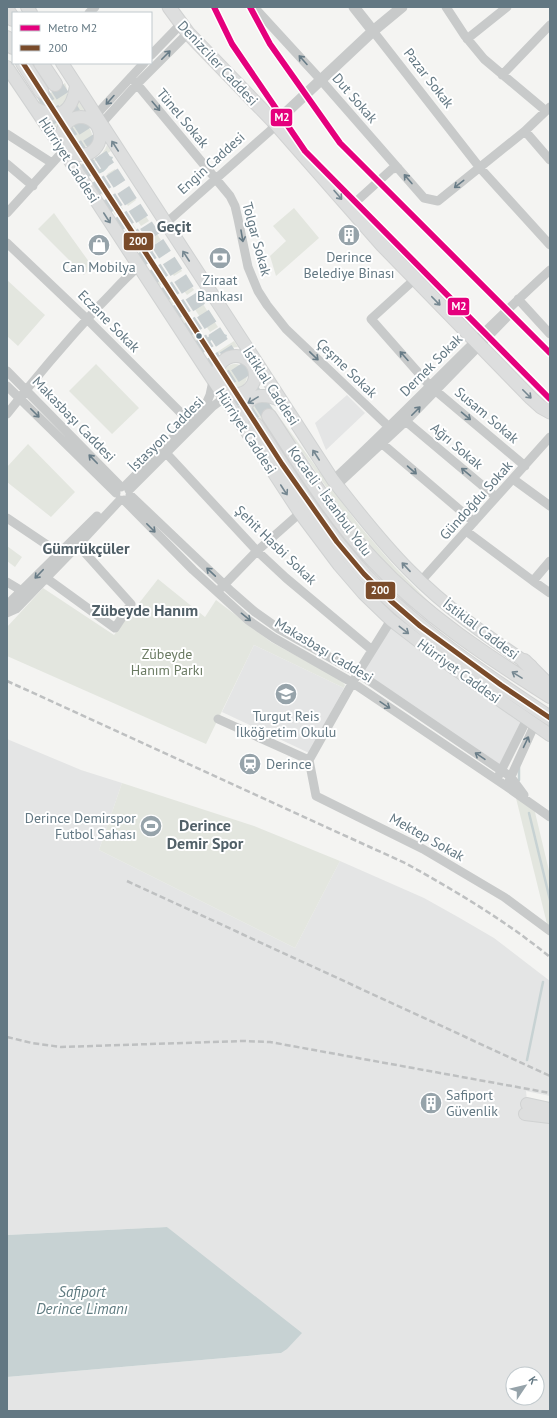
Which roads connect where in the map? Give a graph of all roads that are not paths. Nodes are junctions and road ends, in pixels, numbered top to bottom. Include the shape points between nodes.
1 (168, 7) edge
2 (254, 7) edge
3 (354, 7) edge
4 (402, 7) edge
5 (446, 7) edge
6 (507, 7) edge
7 (550, 25) edge
8 (184, 29) junction
9 (373, 31) junction
10 (467, 39) junction
11 (152, 54) edge
12 (24, 64) edge
13 (42, 64) edge
14 (63, 64) edge
15 (143, 64) edge
16 (7, 67) edge
17 (502, 75) junction
18 (131, 77) junction
19 (320, 79) junction
20 (55, 84) tunnel mouth
21 (137, 84) junction
22 (76, 86) junction
23 (41, 91) tunnel mouth
24 (35, 108) junction
25 (548, 109) edge
26 (274, 123) junction
27 (100, 124) junction
28 (525, 131) junction
29 (7, 134) edge
30 (62, 146) junction
31 (550, 160) edge
32 (7, 164) edge
33 (52, 164) junction
34 (398, 168) junction
35 (480, 168) junction
36 (215, 178) junction
37 (33, 186) junction
38 (349, 208) junction
39 (7, 213) edge
40 (164, 222) junction
41 (7, 243) edge
42 (550, 245) edge
43 (138, 267) junction
44 (550, 270) edge
45 (550, 277) edge
46 (415, 279) junction
47 (520, 301) junction
48 (87, 319) junction
49 (286, 329) joint
50 (550, 334) edge
51 (477, 343) junction
52 (253, 361) junction
53 (7, 371) edge
54 (7, 386) edge
55 (433, 388) junction
56 (219, 389) junction
57 (26, 390) junction
58 (20, 398) junction
59 (281, 401) junction
60 (550, 412) edge
61 (7, 414) edge
62 (270, 416) tunnel mouth
63 (403, 419) junction
64 (189, 421) junction
65 (249, 425) junction
66 (389, 427) junction
67 (550, 437) edge
68 (380, 442) junction
69 (167, 454) junction
70 (525, 466) junction
71 (513, 479) junction
72 (335, 483) junction
73 (123, 494) junction
74 (496, 497) junction
75 (550, 506) edge
76 (300, 514) junction
77 (7, 518) edge
78 (474, 522) junction
79 (466, 531) junction
80 (78, 546) junction
81 (258, 551) junction
82 (59, 553) junction
83 (550, 561) edge
84 (46, 578) junction
85 (421, 581) junction
86 (533, 581) junction
87 (7, 582) edge
88 (224, 584) junction
89 (22, 591) junction
90 (218, 593) junction
91 (550, 593) edge
92 (7, 605) edge
93 (7, 613) edge
94 (391, 620) junction
95 (372, 650) junction
96 (524, 661) junction
97 (358, 673) junction
98 (550, 679) edge
99 (353, 683) junction
100 (550, 687) edge
101 (550, 696) edge
102 (550, 718) edge
103 (218, 719) dead end
104 (531, 722) junction
105 (550, 735) edge
106 (309, 760) junction
107 (502, 771) junction
108 (510, 776) junction
109 (497, 780) junction
110 (506, 786) junction
111 (528, 801) junction
112 (550, 817) edge
113 (550, 931) edge
114 (550, 1109) edge
115 (550, 1118) edge

1 - 8 main road, Denizciler Caddesi
19 -> 2 street, Dut Sokak
3 - 9 street, Pazar Sokak
4 - 9 street, Engin Caddesi
5 - 10 street
6 - 10 street
7 - 17 street
8 - 11 street
21 -> 8 street
8 - 26 main road, Denizciler Caddesi
9 - 19 street, Engin Caddesi
9 - 35 street, Pazar Sokak
10 - 17 street
12 - 23 highway
13 - 20 highway
14 - 22 main road, İstiklal Caddesi
15 - 18 street
16 - 24 main road, Hürriyet Caddesi
17 - 25 street
18 - 21 street, Tünel Sokak
18 -> 27 street
19 - 26 street, Engin Caddesi
19 - 34 street, Dut Sokak
21 - 27 street
21 -> 36 street, Tünel Sokak
22 - 24 main road via 73,103 65,111 51,114
22 - 27 main road, İstiklal Caddesi
24 - 30 main road, Hürriyet Caddesi
25 - 28 street
26 - 36 street, Engin Caddesi via 271,130
26 -> 38 main road, Denizciler Caddesi
27 - 30 main road via 81,116 69,121 62,132
27 - 30 main road via 101,138 91,153 73,154
40 -> 27 main road, İstiklal Caddesi
28 - 31 street
28 - 35 street
29 - 33 street
30 - 33 street
30 -> 43 main road, Hürriyet Caddesi
32 - 37 street
33 - 37 street
35 -> 34 street, Dut Sokak via 438,200 424,198
34 - 38 street via 392,169
35 - 42 street, Pazar Sokak
36 - 40 street, Engin Caddesi
36 -> 49 street, Tolgar Sokak via 235,206 248,267 258,291
37 - 39 street
38 - 46 main road, Denizciler Caddesi
52 -> 40 main road, İstiklal Caddesi
41 - 48 street, Eczane Sokak
43 - 48 street
43 - 56 main road, Hürriyet Caddesi
44 - 47 street, Dernek Sokak
45 - 47 street, Dernek Sokak
46 -> 51 main road, Denizciler Caddesi
55 -> 46 street, Susam Sokak via 371,319
47 - 50 street
47 - 51 street, Dernek Sokak
48 - 57 street
48 - 64 street, Eczane Sokak
49 -> 66 street, Çeşme Sokak
51 - 55 street, Dernek Sokak
51 -> 60 main road, Denizciler Caddesi via 531,398
52 - 56 main road via 255,378 249,389 232,394
52 - 56 main road via 238,355 225,358 217,368
52 - 59 main road, İstiklal Caddesi
53 - 57 street, Makasbaşı Caddesi
54 - 58 street, Makasbaşı Caddesi
55 - 63 street, Dernek Sokak
55 -> 70 street, Susam Sokak
56 - 64 street
56 - 65 main road, Hürriyet Caddesi
56 - 69 street, İstasyon Caddesi via 212,407
57 - 58 street
73 -> 57 street, Makasbaşı Caddesi
58 - 61 street
58 -> 73 street, Makasbaşı Caddesi
59 -> 65 main road via 270,396 253,399 246,406
72 -> 59 main road, İstiklal Caddesi
101 -> 62 highway, Kocaeli - İstanbul Yolu via 499,664 403,590 348,531
63 - 66 street, Dernek Sokak
63 - 68 street, Dernek Sokak
74 -> 63 street, Ağrı Sokak
64 - 73 street
65 -> 76 main road, Hürriyet Caddesi
65 - 102 highway via 364,574 420,626
66 - 68 street, Dernek Sokak
67 - 70 street, Gündoğdu Sokak
68 - 72 street, Dernek Sokak
68 -> 78 street
69 - 73 street, İstasyon Caddesi
69 - 81 street, Şehit Hasbi Sokak
70 - 71 street, Gündoğdu Sokak
71 - 74 street, Gündoğdu Sokak
71 - 75 street
85 -> 72 main road, İstiklal Caddesi via 361,516
73 - 80 street, İstasyon Caddesi
73 - 82 street, İstasyon Caddesi
88 -> 73 street, Makasbaşı Caddesi
73 -> 90 street, Makasbaşı Caddesi
74 - 78 street, Gündoğdu Sokak
76 - 81 street
76 - 94 main road, Hürriyet Caddesi via 339,566
77 - 82 street
78 - 79 street, Gündoğdu Sokak
79 - 85 street, Gündoğdu Sokak
79 - 86 street
80 - 84 street, İstasyon Caddesi
80 - 84 street via 131,604 115,628
81 - 88 street
81 - 95 street, Şehit Hasbi Sokak via 286,578
82 -> 89 street, İstasyon Caddesi
83 - 86 street
84 - 93 street, İstasyon Caddesi via 16,609
85 - 96 main road, İstiklal Caddesi via 462,618
86 - 91 street
87 - 89 street
88 - 90 street
88 - 97 street, Makasbaşı Caddesi via 255,612 280,629
89 - 92 street, İstasyon Caddesi
90 -> 99 street, Makasbaşı Caddesi via 248,620 274,638
94 - 95 street
94 -> 104 main road, Hürriyet Caddesi
95 - 97 street
96 - 98 main road, İstiklal Caddesi
96 - 100 highway
97 - 99 street
107 -> 97 street, Makasbaşı Caddesi
99 - 106 street
99 -> 109 street, Makasbaşı Caddesi
103 - 106 street
104 - 105 main road, Hürriyet Caddesi
104 - 107 street
108 -> 104 street
106 - 113 street, Mektep Sokak via 316,796 423,849 504,897
107 - 108 street, Makasbaşı Caddesi
107 - 109 street
108 - 110 street
108 - 111 street, Makasbaşı Caddesi
109 - 110 street, Makasbaşı Caddesi
110 - 111 street, Makasbaşı Caddesi
111 - 112 street, Makasbaşı Caddesi
114 - 115 main road via 526,1109

